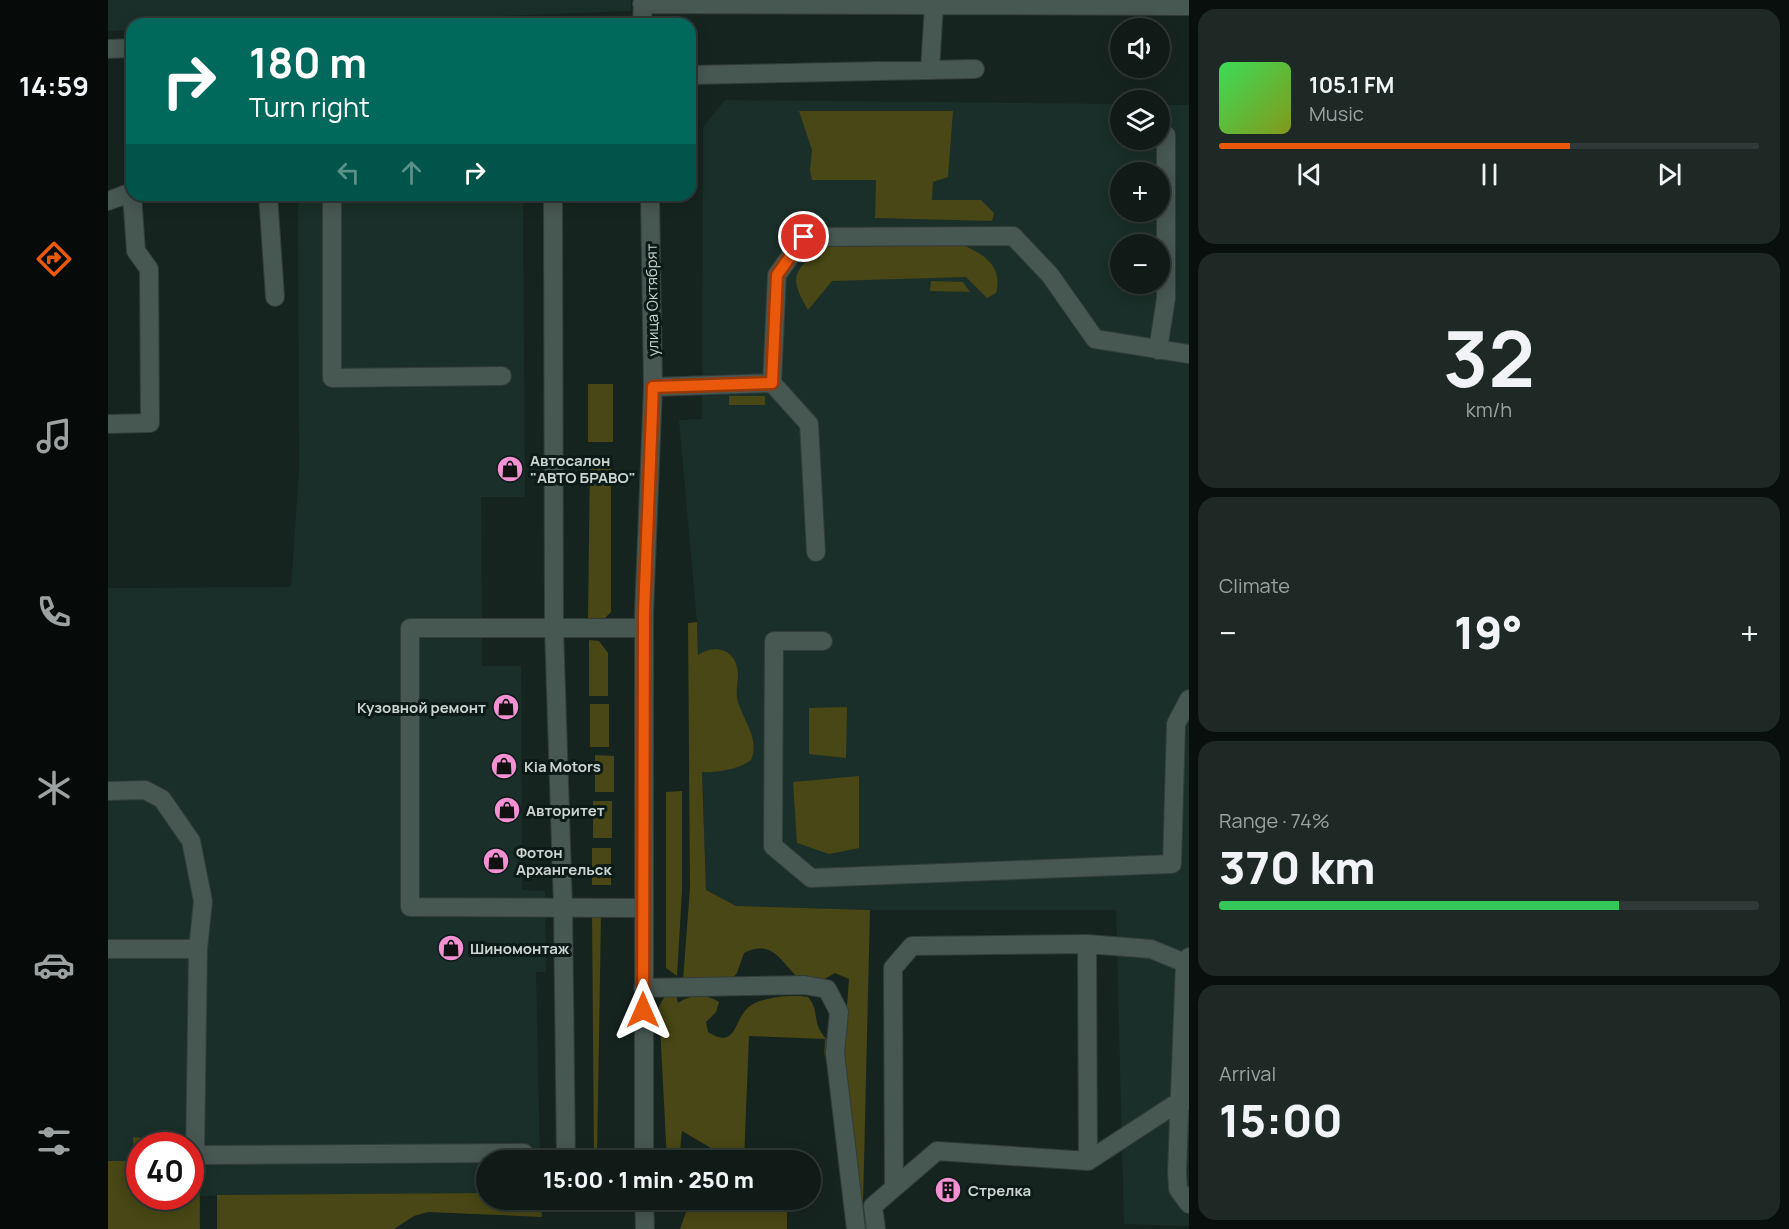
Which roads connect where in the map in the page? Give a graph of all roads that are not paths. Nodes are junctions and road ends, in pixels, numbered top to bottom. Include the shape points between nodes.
1 (642, 2) edge
2 (934, 4) junction
3 (1189, 6) edge
4 (642, 18) edge
5 (126, 48) edge
6 (108, 50) edge
7 (975, 69) dead end
8 (930, 70) junction
9 (696, 75) edge
10 (1166, 150) edge
11 (126, 195) edge
12 (108, 201) edge
13 (133, 201) edge
14 (268, 201) edge
15 (332, 201) edge
16 (553, 201) edge
17 (650, 201) edge
18 (275, 297) dead end
19 (1158, 350) junction
20 (1189, 354) edge
21 (502, 376) dead end
22 (772, 383) junction
23 (653, 387) junction
24 (108, 424) edge
25 (816, 552) dead end
26 (554, 628) junction
27 (644, 628) junction
28 (823, 641) dead end
29 (1189, 699) edge
30 (108, 791) edge
31 (1180, 864) edge
32 (563, 907) junction
33 (644, 908) junction
34 (1087, 944) junction
35 (108, 948) edge
36 (198, 949) junction
37 (1187, 960) edge
38 (643, 988) junction
39 (1184, 1101) edge
40 (566, 1150) edge
41 (644, 1150) edge
42 (476, 1153) edge
43 (1088, 1161) junction
44 (894, 1187) junction
45 (1189, 1204) edge
46 (644, 1210) edge
47 (645, 1229) edge
48 (856, 1229) edge
49 (876, 1229) edge

1 - 2 street
1 - 4 street
2 - 3 street
2 - 8 street
5 - 6 street
7 - 8 street
8 - 9 street
10 - 19 street via 1166,298
11 - 12 street
13 - 24 street via 136,251 148,269 150,423
14 - 18 street
15 - 21 street via 332,378
16 - 26 street
17 - 23 street, улица Октябрят
19 - 20 street
19 - 22 street via 1095,339 1050,275 1013,236 804,237 777,275
22 - 23 street
22 - 25 street via 809,424
23 - 27 street, улица Октябрят
26 - 27 street
26 - 32 street
26 - 32 street via 410,628 410,907
27 - 33 street, улица Октябрят
28 - 31 street via 774,641 773,846 811,878
29 - 31 street via 1176,724
30 - 36 street via 145,790 162,799 191,841 203,901
32 - 33 street
32 - 40 street
33 - 38 street, улица Октябрят
34 - 37 street via 1151,949
34 - 43 street
34 - 44 street via 912,946 893,968
35 - 36 street
36 - 42 street via 195,1155
37 - 39 street
38 - 41 street, улица Октябрят
38 - 48 street via 804,985 827,989 839,1012 835,1053
39 - 43 street
39 - 45 street via 1178,1189
43 - 44 street via 937,1151
44 - 49 street via 873,1206
46 - 47 street

